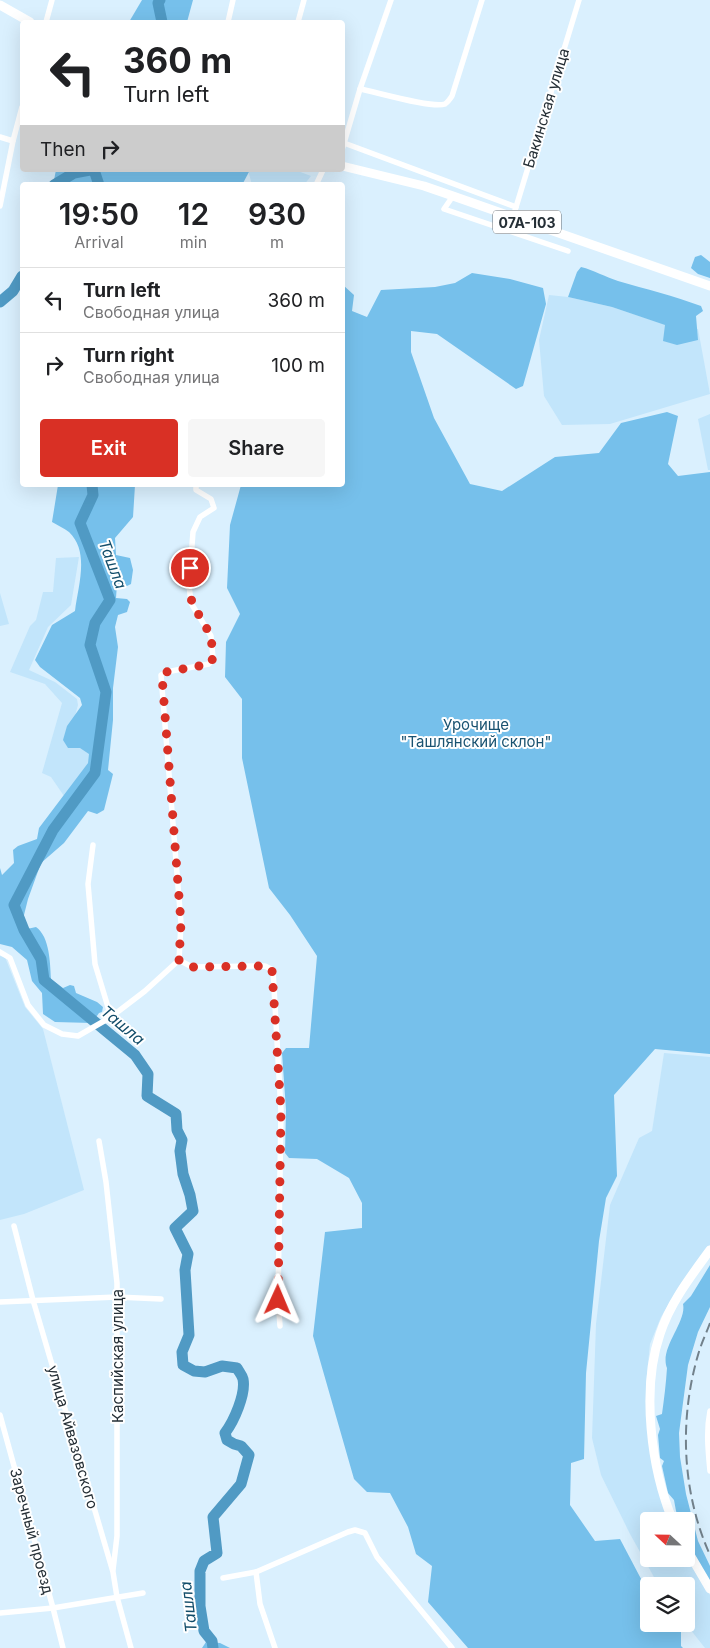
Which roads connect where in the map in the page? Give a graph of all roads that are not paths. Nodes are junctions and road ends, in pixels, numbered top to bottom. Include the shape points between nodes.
1 (52, 0) edge
2 (233, 0) edge
3 (304, 0) edge
4 (391, 0) edge
5 (482, 0) edge
6 (579, 0) edge
7 (0, 5) edge
8 (26, 20) edge
9 (47, 20) edge
10 (228, 20) edge
11 (299, 20) edge
12 (360, 89) junction
13 (20, 115) edge
14 (0, 137) edge
15 (13, 141) junction
16 (345, 142) edge
17 (345, 146) edge
18 (345, 167) edge
19 (453, 196) junction
20 (0, 206) edge
21 (516, 207) junction
22 (513, 217) junction
23 (568, 251) dead end
24 (710, 286) edge
25 (196, 487) edge
26 (93, 845) dead end
27 (0, 952) edge
28 (179, 960) junction
29 (111, 1017) junction
30 (99, 1141) dead end
31 (14, 1226) dead end
32 (710, 1250) edge
33 (116, 1297) junction
34 (161, 1299) dead end
35 (33, 1300) junction
36 (0, 1302) edge
37 (280, 1326) dead end
38 (710, 1411) edge
39 (0, 1415) edge
40 (710, 1471) edge
41 (670, 1512) edge
42 (695, 1563) edge
43 (113, 1572) junction
44 (256, 1572) junction
45 (223, 1578) dead end
46 (710, 1589) edge
47 (143, 1593) dead end
48 (117, 1597) junction
49 (53, 1608) junction
50 (0, 1613) edge
51 (63, 1648) edge
52 (131, 1648) edge
53 (276, 1648) edge
54 (452, 1648) edge

1 - 9 street
2 - 10 street
3 - 11 street
4 - 12 street
5 - 12 street via 452,96 446,104 424,104
6 - 21 street, Бакинская улица
7 - 8 main road
12 - 16 street
13 - 15 street
14 - 15 street
15 - 20 street
17 - 21 street
18 - 19 main road, 07А-103
19 - 22 main road, 07А-103
19 - 23 street via 444,209
21 - 22 street, Бакинская улица
22 - 24 main road, 07А-103
25 - 28 street via 211,499 214,508 200,517 193,532 189,585 192,603 211,636 213,658 210,664 166,672 162,676 181,923
26 - 29 street via 88,884 94,964
27 - 29 street via 10,958 28,1005 44,1025 62,1034 78,1036
28 - 29 street
28 - 37 street via 192,967 265,966 272,970 281,1111
30 - 33 street, Каспийская улица via 106,1182
31 - 35 street, улица Айвазовского
32 - 41 main road via 674,1304 660,1333 652,1365 652,1435
33 - 34 street
33 - 35 street
33 - 43 street, Каспийская улица via 117,1536
35 - 36 street
35 - 43 street, улица Айвазовского
38 - 40 street via 707,1445
39 - 49 street, Заречный проезд
42 - 46 main road
43 - 48 street, улица Айвазовского
44 - 45 street
44 - 53 street via 260,1604
44 - 54 street via 355,1530 365,1534 378,1557
47 - 48 street
48 - 49 street
48 - 52 street, улица Айвазовского
49 - 50 street
49 - 51 street, Заречный проезд

